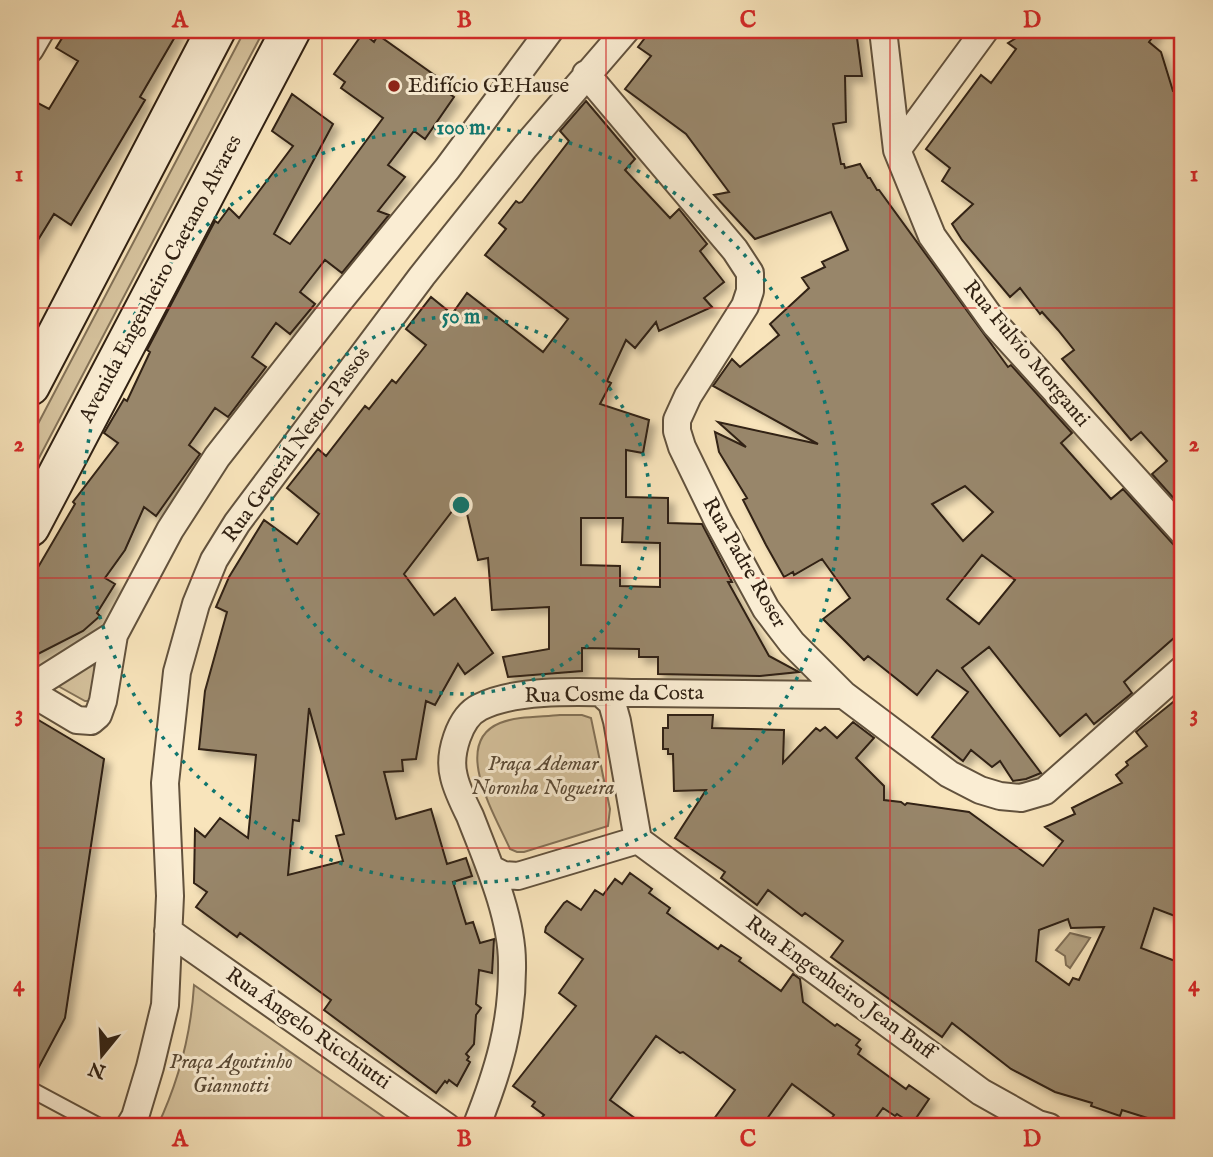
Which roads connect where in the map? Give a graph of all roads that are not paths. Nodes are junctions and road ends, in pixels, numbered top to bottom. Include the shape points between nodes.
1 (41, 30) edge
2 (216, 30) edge
3 (291, 30) edge
4 (550, 30) edge
5 (883, 30) edge
6 (985, 30) edge
7 (614, 34) edge
8 (30, 49) edge
9 (586, 74) junction
10 (897, 150) junction
11 (30, 386) edge
12 (30, 527) edge
13 (1183, 532) edge
14 (114, 635) junction
15 (1183, 669) edge
16 (30, 690) edge
17 (601, 693) junction
18 (844, 695) junction
19 (638, 840) junction
20 (491, 869) junction
21 (168, 931) junction
22 (30, 1089) edge
23 (101, 1127) edge
24 (129, 1127) edge
25 (447, 1127) edge
26 (476, 1127) edge
27 (1048, 1127) edge

1 - 8 street
2 - 11 street
3 - 12 street, Avenida Engenheiro Caetano Alvares
4 - 14 street via 447,169 217,457 170,530
5 - 10 street, Rua Fulvio Morganti
6 - 10 street
7 - 9 street, Rua General Nestor Passos
9 - 18 street, Rua Padre Roser via 736,250 750,273 745,306 688,396 677,431 718,521 766,609 792,643
9 - 21 street, Rua General Nestor Passos via 414,287 237,523 214,561 177,672 165,783
10 - 13 street, Rua Fulvio Morganti via 932,236 995,324
14 - 16 street
14 - 16 street via 103,701 94,719 77,720
15 - 18 street, Rua Padre Roser via 1045,791 1021,798 980,790 949,774
17 - 18 street, Rua Cosme da Costa
17 - 19 street via 612,703 617,721
17 - 20 street, Rua Cosme da Costa via 523,695 478,707 463,724 454,750 454,777
19 - 20 street via 518,876 503,876
19 - 27 street, Rua Engenheiro Jean Buff via 981,1092
20 - 26 street, Rua Cosme da Costa via 513,961 507,1038
21 - 24 street, Rua General Nestor Passos via 165,1005
21 - 25 street, Rua Ângelo Ricchiutti
22 - 23 lane

